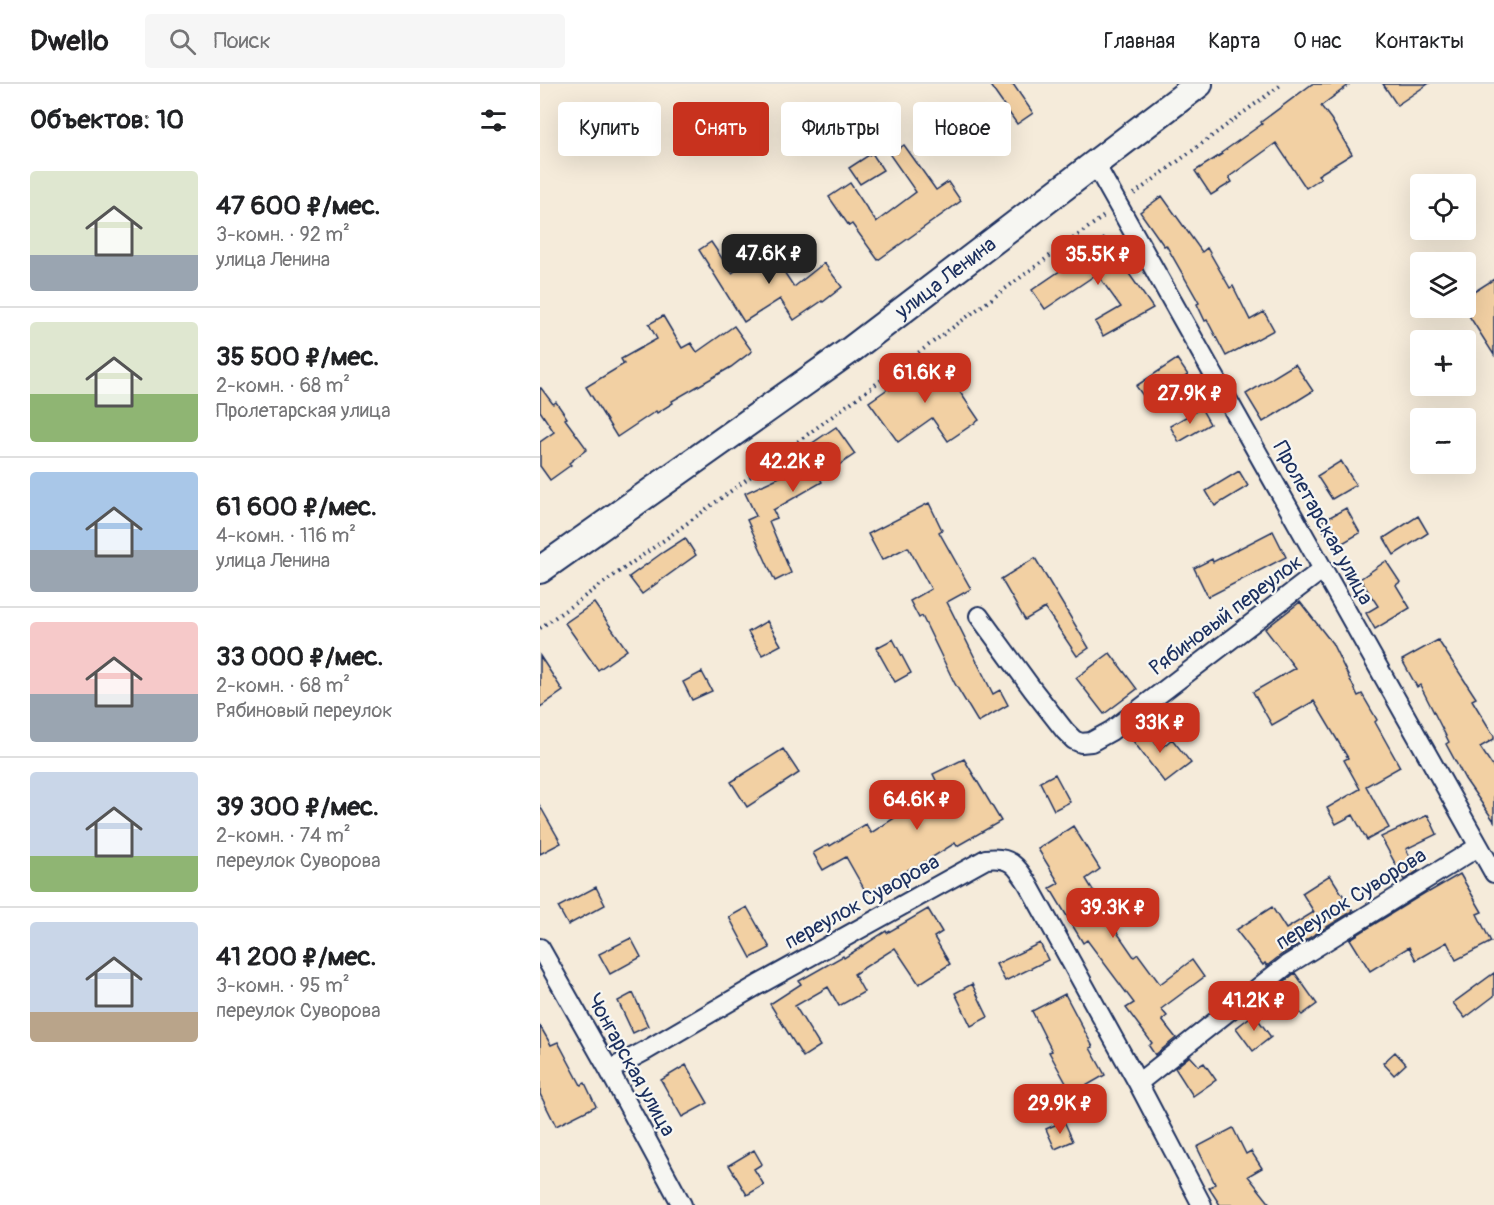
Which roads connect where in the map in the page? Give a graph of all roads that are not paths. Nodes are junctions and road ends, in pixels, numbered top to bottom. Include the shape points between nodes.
1 (1199, 84) edge
2 (1095, 164) junction
3 (1323, 569) junction
4 (540, 570) edge
5 (979, 616) dead end
6 (1478, 847) junction
7 (1494, 873) edge
8 (540, 948) edge
9 (609, 1070) junction
10 (1138, 1083) junction
11 (682, 1205) edge
12 (1202, 1205) edge

1 - 2 street, улица Ленина
2 - 3 street, Пролетарская улица
2 - 4 street, улица Ленина via 852,349
3 - 5 street, Рябиновый переулок via 1091,742 1074,740 1065,731
3 - 6 street, Пролетарская улица
6 - 7 street, Пролетарская улица
6 - 10 street, переулок Суворова via 1287,965
8 - 9 street, Чонгарская улица
9 - 10 street, переулок Суворова via 986,859 1000,857 1022,874
9 - 11 street, Чонгарская улица
10 - 12 street, переулок Суворова

